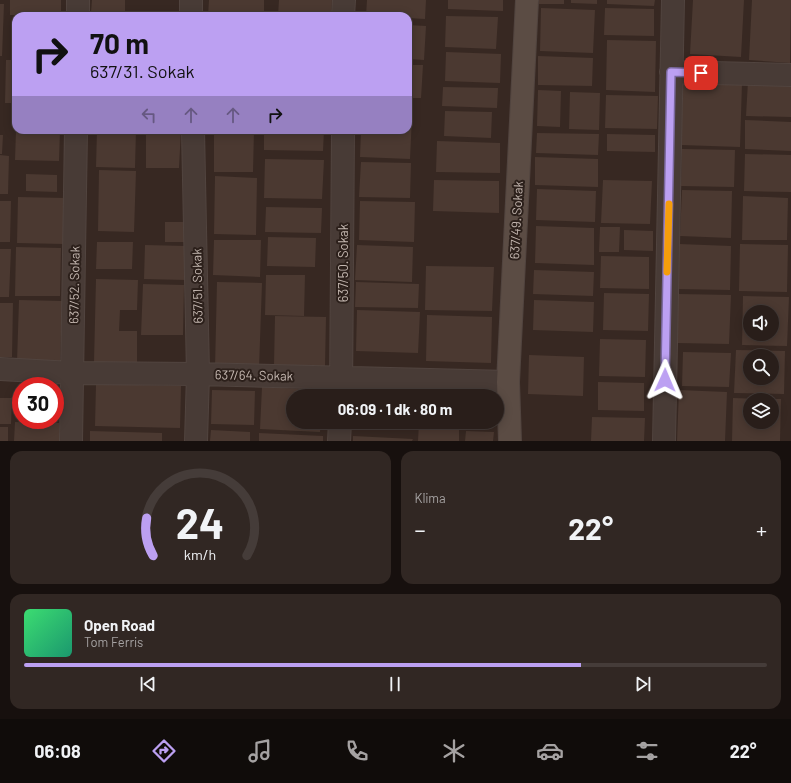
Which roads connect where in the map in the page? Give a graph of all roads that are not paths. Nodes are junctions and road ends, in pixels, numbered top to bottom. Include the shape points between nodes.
1 (78, 0) edge
2 (191, 0) edge
3 (344, 0) edge
4 (527, 0) edge
5 (673, 0) edge
6 (78, 12) edge
7 (191, 12) edge
8 (344, 12) edge
9 (671, 72) junction
10 (791, 75) edge
11 (76, 134) edge
12 (194, 134) edge
13 (343, 134) edge
14 (0, 369) edge
15 (72, 373) junction
16 (198, 374) junction
17 (508, 382) junction
18 (342, 387) edge
19 (340, 429) edge
20 (71, 441) edge
21 (196, 441) edge
22 (339, 441) edge
23 (510, 441) edge
24 (664, 441) edge

1 - 6 street
2 - 7 street
3 - 8 street
4 - 17 street, 637/49. Sokak
5 - 9 street
9 - 10 street
9 - 24 street
11 - 15 street, 637/52. Sokak
12 - 16 street, 637/51. Sokak
13 - 18 street, 637/50. Sokak
14 - 15 street, 637/64. Sokak
15 - 16 street, 637/64. Sokak
15 - 20 street, 637/52. Sokak
16 - 18 street, 637/64. Sokak
16 - 21 street, 637/51. Sokak
17 - 18 street, 637/64. Sokak
17 - 23 street, 637/49. Sokak
19 - 22 street

